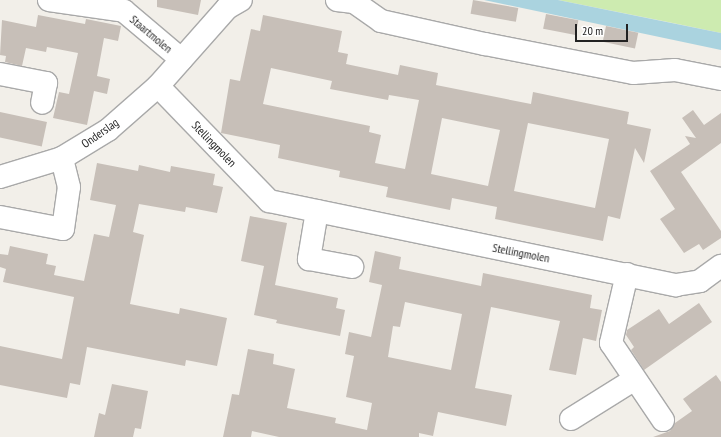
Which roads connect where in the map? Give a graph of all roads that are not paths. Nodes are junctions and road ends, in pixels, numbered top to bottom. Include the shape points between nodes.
1 (49, 0) edge
2 (241, 0) edge
3 (337, 0) edge
4 (181, 59) junction
5 (0, 74) edge
6 (721, 79) edge
7 (158, 86) junction
8 (42, 104) dead end
9 (62, 158) junction
10 (0, 177) edge
11 (317, 211) junction
12 (0, 217) edge
13 (352, 267) dead end
14 (719, 272) edge
15 (627, 274) junction
16 (635, 379) junction
17 (571, 419) dead end
18 (663, 420) dead end

1 - 4 street, Staartmolen via 124,11
2 - 4 street via 227,8
3 - 6 street via 354,2 381,21 485,44 633,73 675,70
4 - 7 street, Onderslag
5 - 8 street via 46,83
7 - 9 street, Onderslag via 108,130
7 - 11 street, Stellingmolen via 269,201
9 - 10 street, Onderslag
9 - 12 street via 69,187 63,229
11 - 13 street via 308,259
11 - 15 street, Stellingmolen
14 - 15 street, Stellingmolen via 687,285
15 - 16 street via 611,343
16 - 17 street
16 - 18 street

